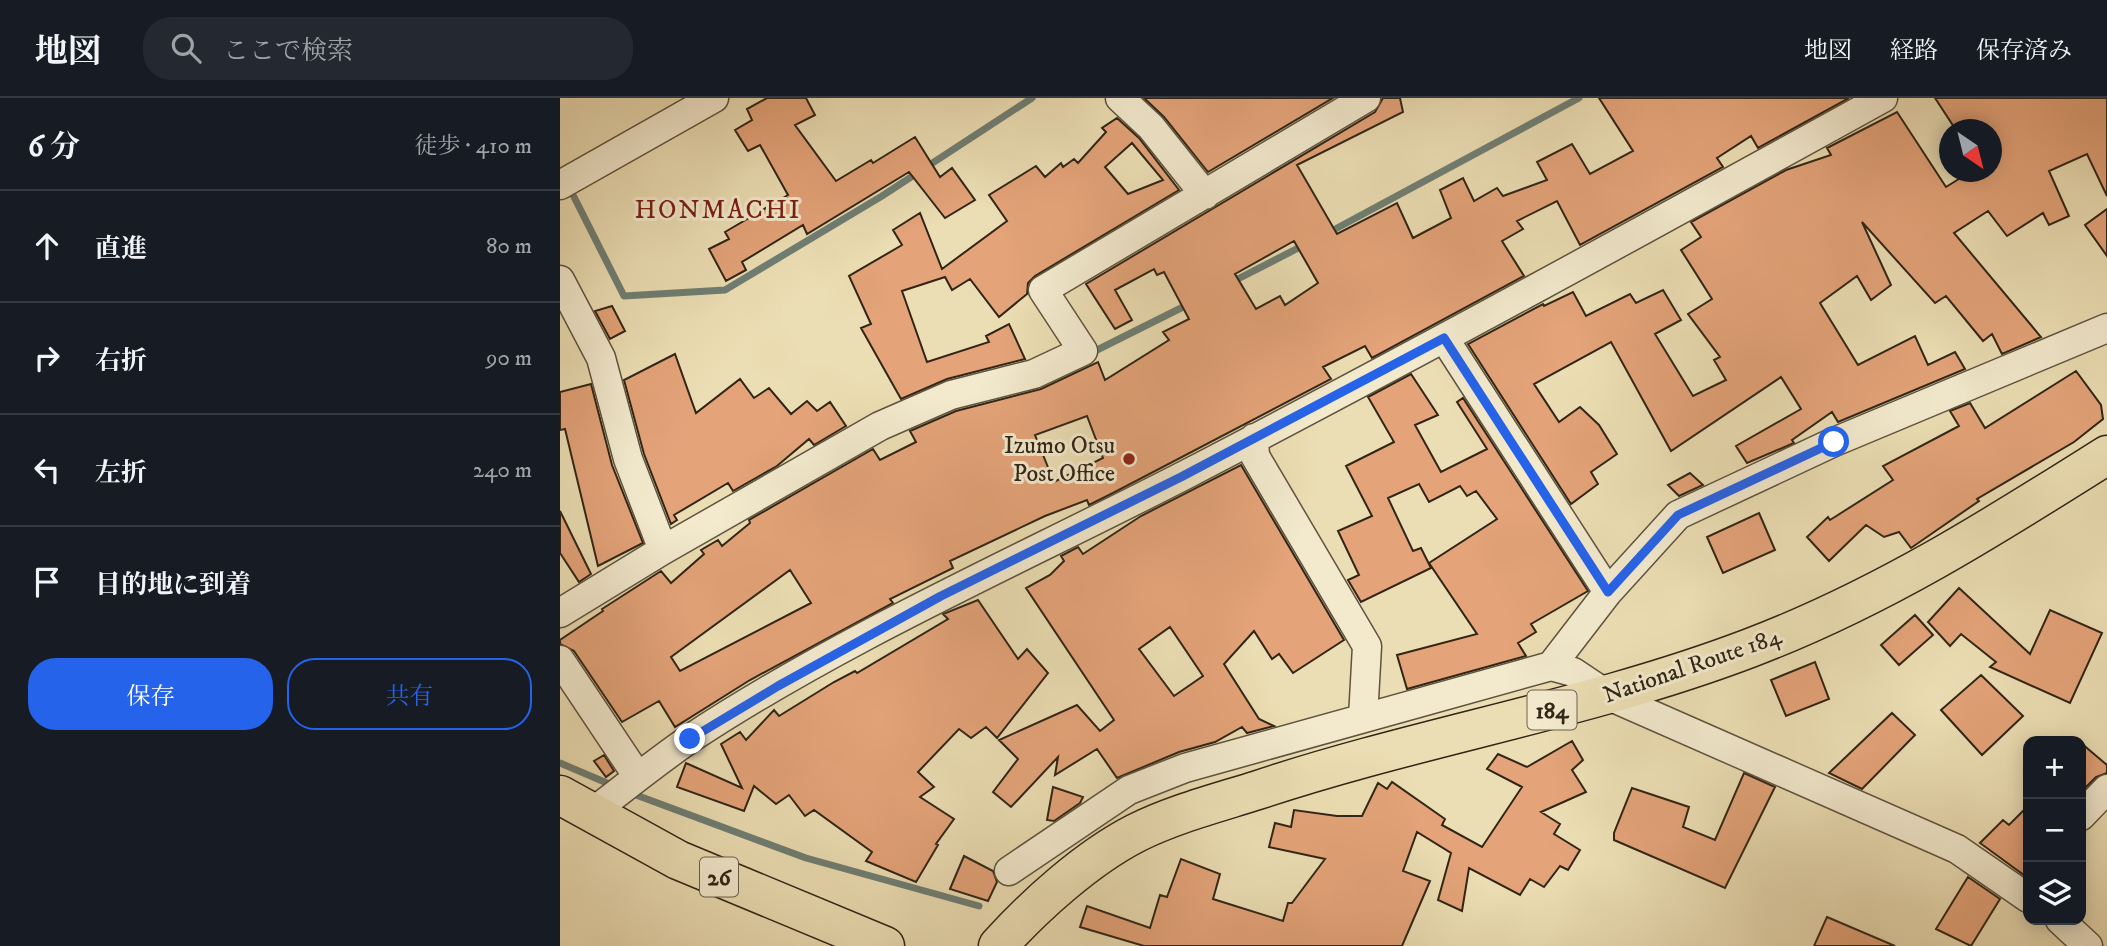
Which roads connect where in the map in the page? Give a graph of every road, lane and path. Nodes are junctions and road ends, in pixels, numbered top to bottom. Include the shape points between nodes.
1 (715, 98) edge
2 (1120, 98) edge
3 (1366, 98) edge
4 (1883, 98) edge
5 (560, 185) edge
6 (1205, 195) junction
7 (560, 280) edge
8 (2107, 328) edge
9 (1444, 338) junction
10 (1254, 438) junction
11 (2107, 455) edge
12 (663, 550) junction
13 (1608, 592) junction
14 (560, 613) edge
15 (560, 660) edge
16 (1551, 666) junction
17 (1609, 696) junction
18 (1363, 718) junction
19 (638, 777) junction
20 (2107, 789) edge
21 (575, 804) edge
22 (2086, 811) edge
23 (1009, 871) dead end
24 (2022, 884) edge
25 (884, 946) edge
26 (998, 946) edge

1 - 5 street
2 - 6 street via 1151,127
3 - 6 street
4 - 9 street
6 - 12 street via 1043,290 1083,351 1034,374 951,395 880,426
7 - 12 street via 601,358 628,459
8 - 13 street via 1834,442 1678,515
9 - 10 street
9 - 13 street
10 - 18 street via 1255,456 1367,646
10 - 19 street via 941,596 801,673 690,739
11 - 17 main road, National Route 184 / 184 via 1993,528 1866,600 1749,649
12 - 14 street
13 - 16 street
15 - 19 street
16 - 17 street via 1573,672
16 - 18 street
17 - 24 street via 1958,849
17 - 26 main road, National Route 184 / 184 via 1321,768 1159,822 1132,835 1064,884
18 - 23 street via 1185,768 1129,790
19 - 21 street
20 - 22 street
21 - 25 main road, 26 via 678,860

